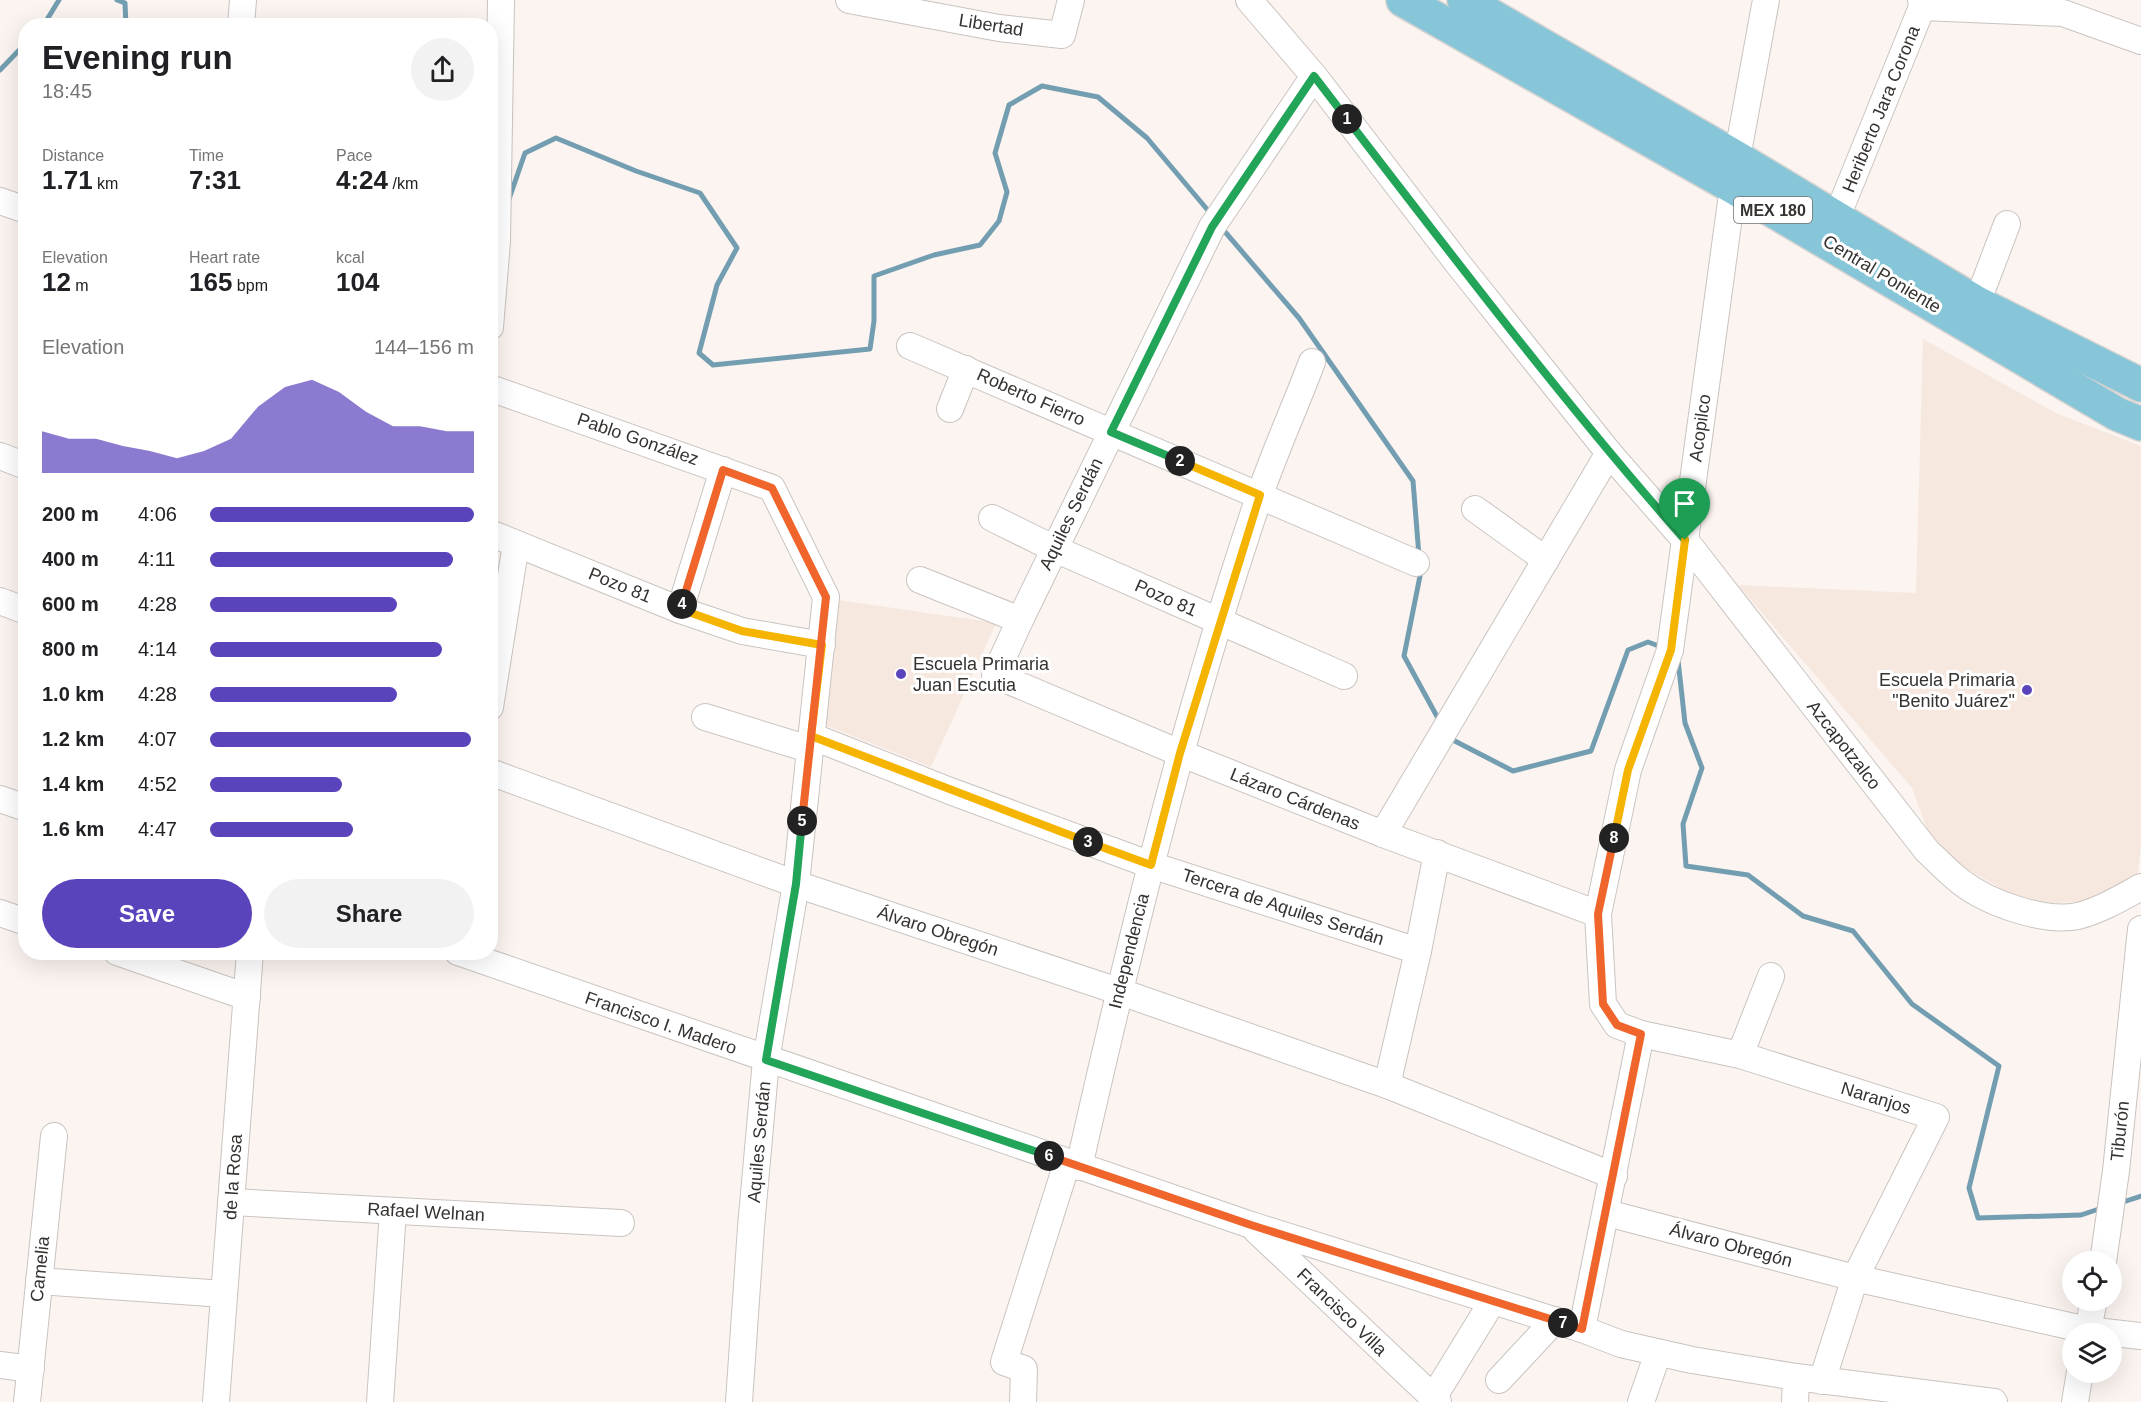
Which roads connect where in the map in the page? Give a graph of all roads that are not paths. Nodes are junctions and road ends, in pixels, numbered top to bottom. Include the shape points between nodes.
1 (243, 0) edge
2 (501, 0) edge
3 (849, 0) edge
4 (1071, 0) edge
5 (1250, 0) edge
6 (1403, 0) edge
7 (1464, 0) edge
8 (1766, 0) edge
9 (1922, 3) edge
10 (2065, 6) edge
11 (242, 18) edge
12 (2141, 41) edge
13 (1314, 76) junction
14 (498, 90) edge
15 (498, 90) edge
16 (1735, 172) junction
17 (498, 192) edge
18 (0, 201) edge
19 (18, 207) edge
20 (2007, 224) dead end
21 (1832, 230) junction
22 (1977, 303) junction
23 (910, 346) dead end
24 (1312, 362) dead end
25 (966, 369) junction
26 (2141, 384) edge
27 (498, 390) edge
28 (950, 409) dead end
29 (2141, 424) edge
30 (1111, 432) junction
31 (1609, 453) junction
32 (0, 456) edge
33 (18, 463) edge
34 (723, 470) junction
35 (1260, 495) junction
36 (1475, 509) dead end
37 (992, 518) dead end
38 (498, 536) edge
39 (1685, 540) junction
40 (516, 544) junction
41 (1055, 549) junction
42 (1546, 560) junction
43 (1416, 562) dead end
44 (921, 580) dead end
45 (826, 597) joint
46 (0, 601) edge
47 (18, 608) edge
48 (680, 609) junction
49 (1020, 620) junction
50 (1220, 622) junction
51 (498, 625) edge
52 (822, 645) junction
53 (995, 675) joint
54 (1344, 676) dead end
55 (705, 717) dead end
56 (810, 742) junction
57 (1180, 753) junction
58 (498, 775) edge
59 (0, 800) edge
60 (18, 806) edge
61 (1383, 834) junction
62 (1437, 854) junction
63 (1151, 865) junction
64 (796, 884) junction
65 (2141, 887) edge
66 (0, 913) edge
67 (1598, 914) junction
68 (18, 919) edge
69 (2141, 929) edge
70 (1418, 951) junction
71 (140, 960) edge
72 (249, 960) edge
73 (481, 960) edge
74 (1771, 976) dead end
75 (1119, 991) junction
76 (247, 997) junction
77 (1641, 1034) junction
78 (1740, 1055) junction
79 (766, 1060) junction
80 (1387, 1085) junction
81 (54, 1136) dead end
82 (1073, 1165) junction
83 (1614, 1176) junction
84 (231, 1202) junction
85 (393, 1211) junction
86 (1607, 1213) junction
87 (621, 1223) dead end
88 (1251, 1225) junction
89 (2105, 1251) edge
90 (1855, 1278) junction
91 (39, 1281) junction
92 (224, 1294) junction
93 (1492, 1302) junction
94 (1555, 1320) junction
95 (2062, 1326) edge
96 (1582, 1329) junction
97 (2122, 1335) edge
98 (2141, 1336) edge
99 (1658, 1353) junction
100 (0, 1365) edge
101 (30, 1369) junction
102 (1499, 1380) dead end
103 (1822, 1381) junction
104 (2078, 1383) edge
105 (1795, 1390) edge
106 (1435, 1400) edge
107 (27, 1402) edge
108 (216, 1402) edge
109 (380, 1402) edge
110 (739, 1402) edge
111 (1023, 1402) edge
112 (1641, 1402) edge
113 (1994, 1402) edge
114 (2075, 1402) edge

1 - 11 street
2 - 14 street
3 - 4 street, Libertad via 999,28 1062,35
5 - 13 street, Azcapotzalco
6 - 16 main road, Central Poniente / MEX 180
7 - 16 main road, Central Poniente / MEX 180
8 - 16 street, Acopilco
9 - 10 street
9 - 21 street, Heriberto Jara Corona
10 - 12 street
13 - 30 street, Aquiles Serdán via 1212,227
13 - 31 street, Azcapotzalco
15 - 17 street
16 - 21 main road, Central Poniente / MEX 180
16 - 39 street, Acopilco
18 - 19 street
20 - 22 street
21 - 22 main road, Central Poniente / MEX 180
21 - 29 main road, Central Poniente / MEX 180 via 2117,414
22 - 26 main road, Central Poniente / MEX 180
23 - 25 street, Roberto Fierro
24 - 35 street, Independencia
25 - 28 street
25 - 30 street, Roberto Fierro
27 - 34 street, Pablo González
30 - 35 street, Roberto Fierro
30 - 41 street, Aquiles Serdán
31 - 39 street, Azcapotzalco
31 - 42 street
32 - 33 street
34 - 45 street, Pablo González via 772,488
34 - 48 street
35 - 43 street, Roberto Fierro
35 - 50 street, Independencia
36 - 42 street
37 - 41 street, Pozo 81
38 - 40 street, Pozo 81
39 - 65 street, Azcapotzalco via 1927,851 1962,883 2025,912 2054,916 2076,916 2099,909
39 - 67 street, Acopilco via 1671,650 1628,770
40 - 48 street, Pozo 81
40 - 51 street
41 - 49 street, Aquiles Serdán
41 - 50 street, Pozo 81
42 - 61 street
44 - 49 street
45 - 52 street, Aquiles Serdán
46 - 47 street
48 - 52 street, Pozo 81 via 742,631
49 - 53 street, Aquiles Serdán
50 - 54 street, Pozo 81
50 - 57 street, Independencia
52 - 56 street, Aquiles Serdán
53 - 57 street, Lázaro Cárdenas
55 - 56 street, Tercera de Aquiles Serdán
56 - 63 street, Tercera de Aquiles Serdán
56 - 64 street, Aquiles Serdán
57 - 61 street, Lázaro Cárdenas
57 - 63 street, Independencia
58 - 64 street, Álvaro Obregón
59 - 60 street
61 - 62 street, Lázaro Cárdenas
62 - 67 street, Lázaro Cárdenas
62 - 70 street
63 - 70 street, Tercera de Aquiles Serdán
63 - 75 street, Independencia
64 - 75 street, Álvaro Obregón
64 - 79 street, Aquiles Serdán
66 - 68 street
67 - 77 street, Acopilco via 1603,1004 1617,1025
69 - 89 street, Tiburón
70 - 80 street
71 - 76 street
72 - 76 street, de la Rosa
73 - 79 street, Francisco I. Madero
74 - 78 street
75 - 80 street, Álvaro Obregón
75 - 82 street, Independencia
76 - 84 street, de la Rosa
77 - 78 street, Naranjos
77 - 83 street
78 - 90 street, Naranjos via 1936,1117
79 - 82 street, Francisco I. Madero
79 - 110 street, Aquiles Serdán
80 - 83 street, Álvaro Obregón
81 - 91 street, Camelia
82 - 88 street, Francisco I. Madero
82 - 111 street, Independencia via 1004,1362 1024,1369
83 - 86 street
84 - 85 street, Rafael Welnan
84 - 92 street, de la Rosa
85 - 87 street, Rafael Welnan
85 - 109 street
86 - 90 street, Álvaro Obregón
86 - 96 street
88 - 93 street, Francisco I. Madero
88 - 106 street, Francisco Villa
90 - 95 street
90 - 103 street, Naranjos
91 - 92 street
91 - 101 street, Camelia
92 - 108 street, de la Rosa
93 - 94 street, Francisco I. Madero
93 - 106 street, Francisco Villa
94 - 96 street, Francisco I. Madero
94 - 102 street
96 - 99 street, Francisco I. Madero
97 - 98 street
99 - 105 street, Francisco I. Madero
99 - 112 street
100 - 101 street
101 - 107 street, Camelia
103 - 105 street, Francisco I. Madero
103 - 113 street, Francisco I. Madero
104 - 114 street

